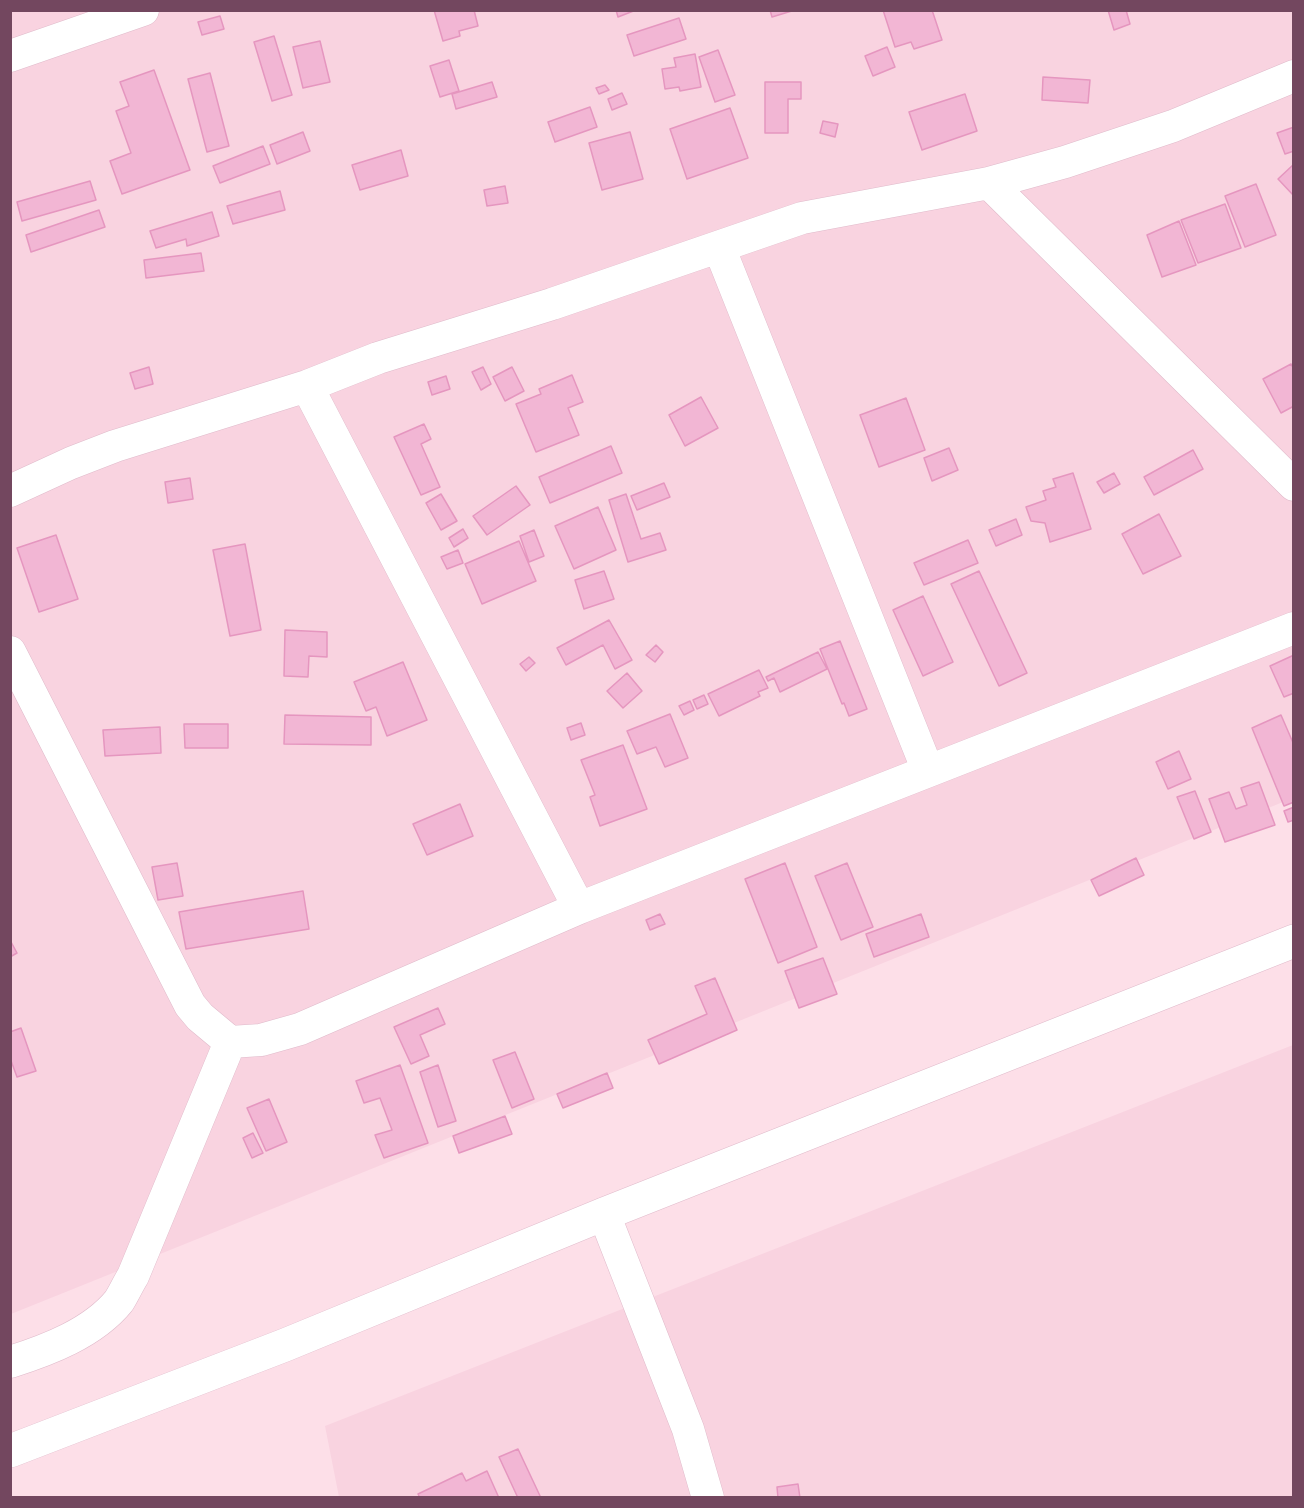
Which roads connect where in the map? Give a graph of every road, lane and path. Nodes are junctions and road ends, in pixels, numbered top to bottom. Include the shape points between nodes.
1 (142, 10) edge
2 (10, 56) edge
3 (1293, 76) edge
4 (989, 183) junction
5 (719, 247) junction
6 (307, 386) junction
7 (1293, 484) edge
8 (10, 491) edge
9 (1293, 628) edge
10 (10, 651) edge
11 (928, 771) junction
12 (579, 908) junction
13 (1293, 941) edge
14 (230, 1042) junction
15 (604, 1214) junction
16 (10, 1362) edge
17 (10, 1451) edge
18 (708, 1497) edge

1 - 2 street
3 - 4 street via 1173,126
4 - 5 street via 802,219
4 - 7 street
5 - 6 street via 378,358
5 - 11 street
6 - 8 street via 115,446
6 - 12 street
9 - 11 street
10 - 14 street via 190,1005
11 - 12 street
12 - 14 street via 300,1029 261,1040
13 - 15 street
14 - 16 street via 133,1276 118,1301 94,1323 46,1351
15 - 17 street via 285,1345
15 - 18 street via 688,1429

